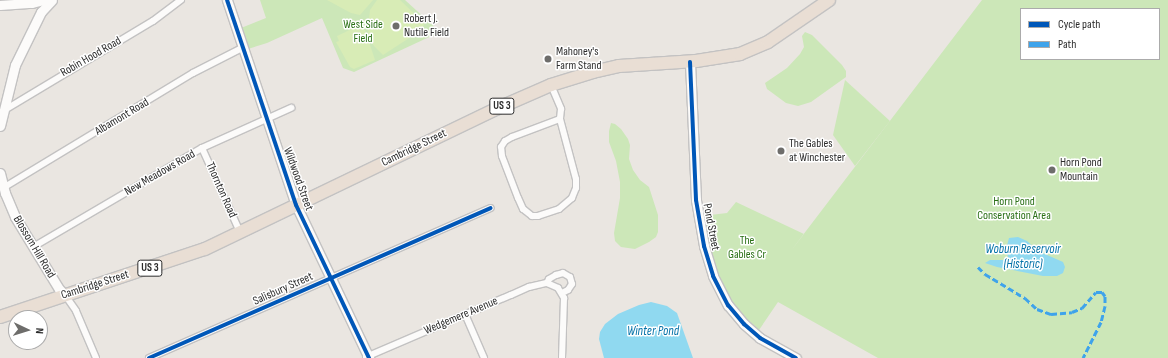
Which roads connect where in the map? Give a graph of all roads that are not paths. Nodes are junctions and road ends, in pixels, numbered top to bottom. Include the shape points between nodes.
1 (43, 0) edge
2 (52, 0) edge
3 (181, 0) edge
4 (227, 0) edge
5 (829, 0) edge
6 (0, 5) edge
7 (242, 48) junction
8 (690, 62) junction
9 (552, 85) junction
10 (291, 108) dead end
11 (1, 112) edge
12 (266, 118) junction
13 (560, 119) junction
14 (0, 126) edge
15 (202, 148) junction
16 (0, 173) edge
17 (3, 188) junction
18 (296, 205) junction
19 (490, 208) dead end
20 (240, 232) junction
21 (33, 247) junction
22 (331, 279) junction
23 (546, 283) junction
24 (560, 291) junction
25 (65, 295) junction
26 (465, 314) junction
27 (0, 317) edge
28 (96, 358) edge
29 (149, 358) edge
30 (367, 358) edge
31 (484, 358) edge
32 (562, 358) edge
33 (796, 358) edge

1 - 6 street
2 - 11 street via 41,12 15,65
3 - 11 street, Robin Hood Road via 153,21
4 - 7 street, Wildwood Street
5 - 8 highway, Cambridge Street / US 3 via 780,35 752,50 725,58
7 - 12 street, Wildwood Street
7 - 17 street, Albamont Road via 193,73
8 - 9 highway, Cambridge Street / US 3 via 619,66
8 - 33 street, Pond Street via 696,200 713,276 722,296 744,324 760,338
9 - 13 street via 561,109
9 - 18 highway, Cambridge Street / US 3 via 496,109
10 - 12 street, New Meadows Road
11 - 14 street
12 - 15 street, New Meadows Road
12 - 18 street, Wildwood Street
13 - 13 street via 576,179 575,193 559,209 532,216 523,209 518,198 501,147 512,137
15 - 20 street, Thornton Road
15 - 21 street, New Meadows Road
16 - 17 street, Blossom Hill Road
17 - 21 street, Blossom Hill Road via 15,217
18 - 20 highway, Cambridge Street / US 3
18 - 22 street, Wildwood Street
19 - 22 street, Salisbury Street
20 - 25 highway, Cambridge Street / US 3 via 187,256
21 - 25 street, Blossom Hill Road
22 - 29 street, Salisbury Street
22 - 30 street, Wildwood Street
23 - 24 street
23 - 24 street, Wedgemere Avenue via 563,273 570,277 572,284 568,290
23 - 26 street, Wedgemere Avenue
24 - 32 street via 565,306
25 - 27 highway, Cambridge Street / US 3
25 - 28 street via 76,311
26 - 30 street, Wedgemere Avenue
26 - 31 street

